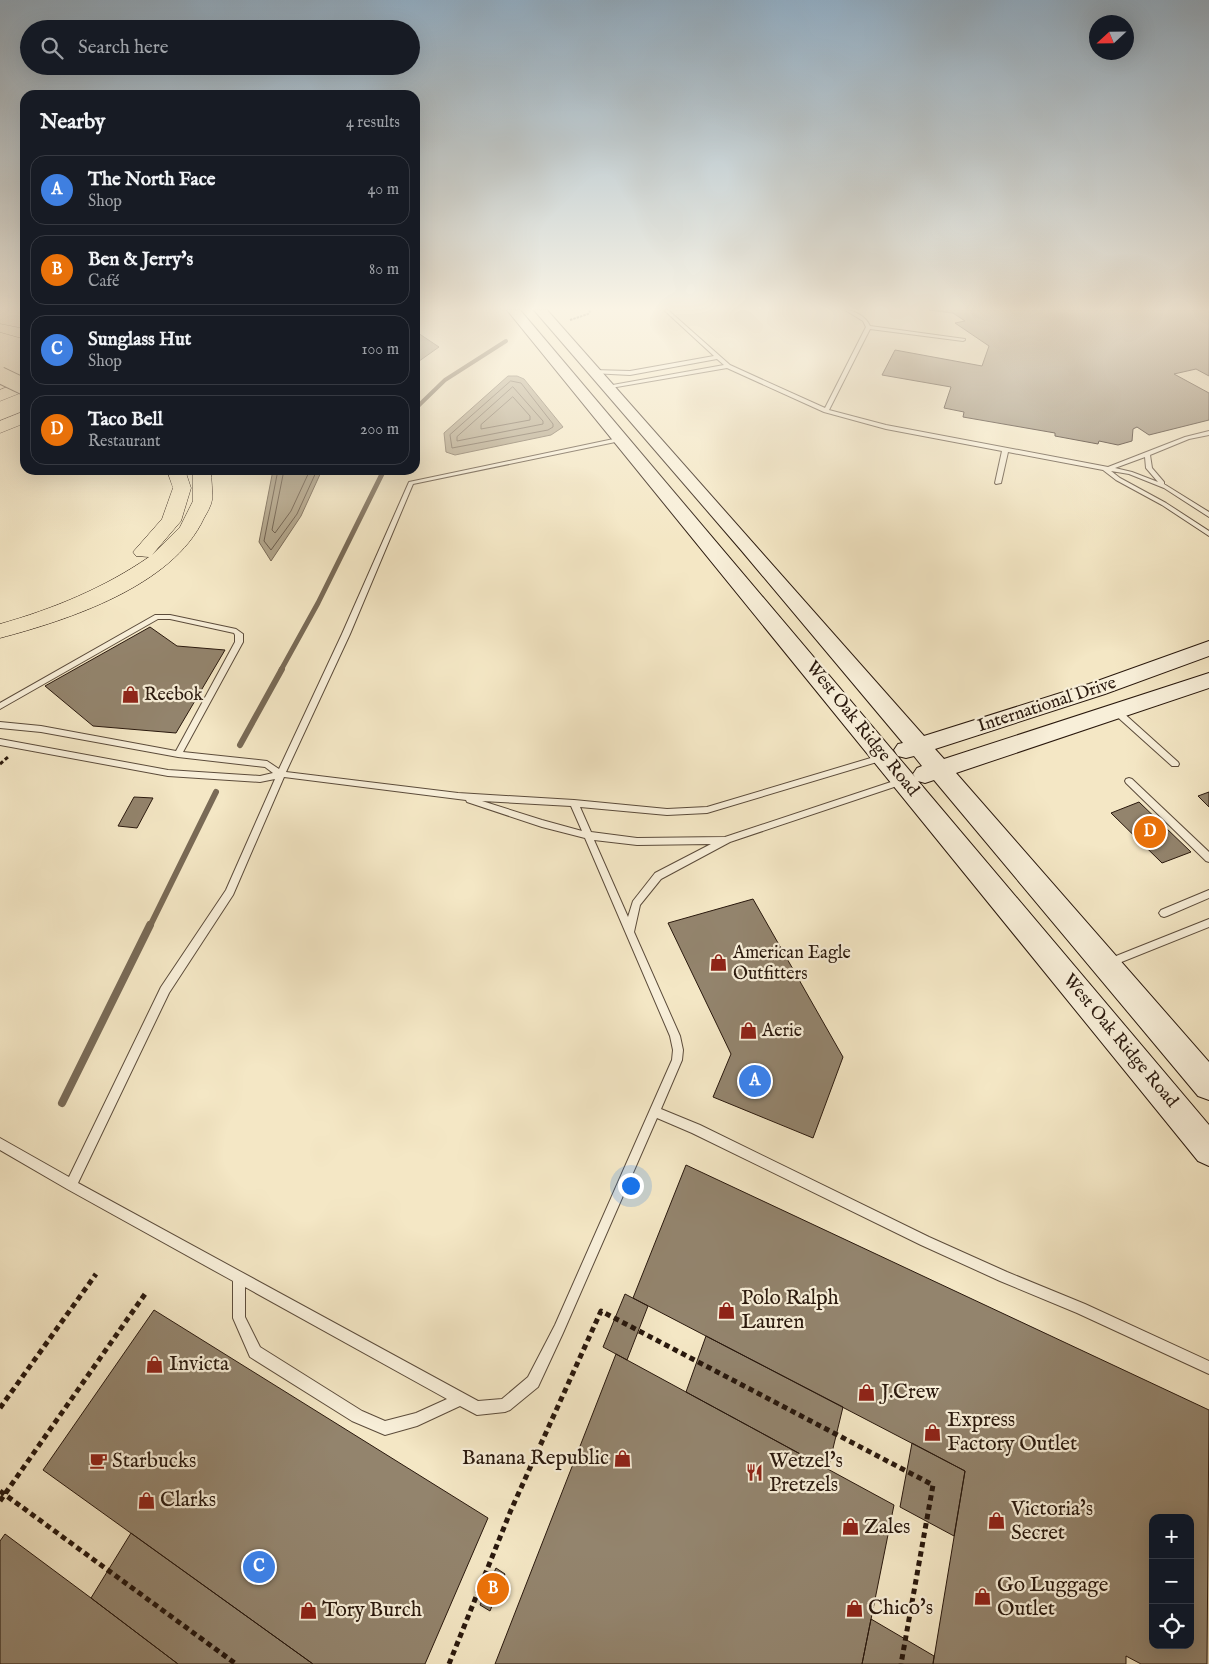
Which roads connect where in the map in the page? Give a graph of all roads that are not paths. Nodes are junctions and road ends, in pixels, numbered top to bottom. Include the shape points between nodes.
1 (20, 388) edge
2 (577, 388) edge
3 (607, 388) edge
4 (775, 388) edge
5 (838, 388) edge
6 (0, 396) edge
7 (20, 399) edge
8 (0, 407) edge
9 (20, 410) edge
10 (826, 411) junction
11 (20, 418) edge
12 (0, 419) edge
13 (0, 428) edge
14 (1209, 432) edge
15 (623, 439) junction
16 (1005, 450) junction
17 (1147, 454) junction
18 (1106, 470) junction
19 (178, 475) edge
20 (203, 475) edge
21 (998, 482) dead end
22 (1166, 487) junction
23 (1209, 515) edge
24 (1209, 534) edge
25 (0, 615) edge
26 (0, 631) edge
27 (1209, 648) edge
28 (1209, 680) edge
29 (0, 706) edge
30 (1116, 711) junction
31 (0, 726) edge
32 (0, 742) edge
33 (921, 746) junction
34 (178, 754) junction
35 (884, 757) junction
36 (1175, 764) dead end
37 (940, 769) junction
38 (281, 774) junction
39 (904, 780) junction
40 (1129, 781) dead end
41 (458, 796) junction
42 (574, 803) junction
43 (589, 836) junction
44 (727, 840) junction
45 (1209, 858) edge
46 (1209, 894) edge
47 (1164, 913) dead end
48 (1209, 923) edge
49 (630, 931) junction
50 (1107, 964) junction
51 (1209, 1085) edge
52 (656, 1112) junction
53 (0, 1144) edge
54 (1209, 1150) edge
55 (71, 1186) junction
56 (239, 1277) junction
57 (1209, 1368) edge
58 (461, 1399) junction

1 - 6 highway
2 - 15 street, West Oak Ridge Road
3 - 33 street, West Oak Ridge Road
4 - 10 lane
5 - 10 lane
7 - 8 highway
9 - 12 highway
10 - 16 lane via 886,428
11 - 13 highway
14 - 17 lane
15 - 35 street, West Oak Ridge Road
15 - 38 lane via 411,483
16 - 18 lane
16 - 21 lane
17 - 18 lane
17 - 22 lane via 1149,468
18 - 22 lane via 1130,473
18 - 24 lane
19 - 25 highway via 182,488 171,521 138,557 83,588
20 - 26 highway via 201,509 188,532 162,556 93,599 60,613
22 - 23 lane
27 - 33 street, International Drive via 1097,690
28 - 30 street, International Drive
29 - 34 lane via 157,617 236,631 238,642
30 - 36 lane
30 - 37 street, International Drive
31 - 34 lane via 41,729
32 - 38 lane via 168,773 260,779
33 - 35 street, International Drive
33 - 37 street, West Oak Ridge Road
34 - 38 lane via 267,764
35 - 39 street, West Oak Ridge Road
35 - 42 lane via 706,810 667,812
37 - 39 street, International Drive
37 - 50 street, West Oak Ridge Road
38 - 41 lane
38 - 55 lane via 230,892 165,990
39 - 44 lane
39 - 54 street, West Oak Ridge Road
40 - 45 lane
41 - 42 lane
41 - 43 lane
42 - 43 lane
43 - 44 lane via 665,843
43 - 49 lane
44 - 49 lane via 658,876 636,904
46 - 47 lane
48 - 50 lane
49 - 52 lane via 678,1050 678,1060
50 - 51 street, West Oak Ridge Road
52 - 57 lane via 696,1128 925,1241 1081,1308
52 - 58 lane via 533,1382 505,1405 477,1408
53 - 55 lane
55 - 56 lane
56 - 58 lane
56 - 58 lane via 239,1318 255,1352 357,1416 385,1428 417,1419

